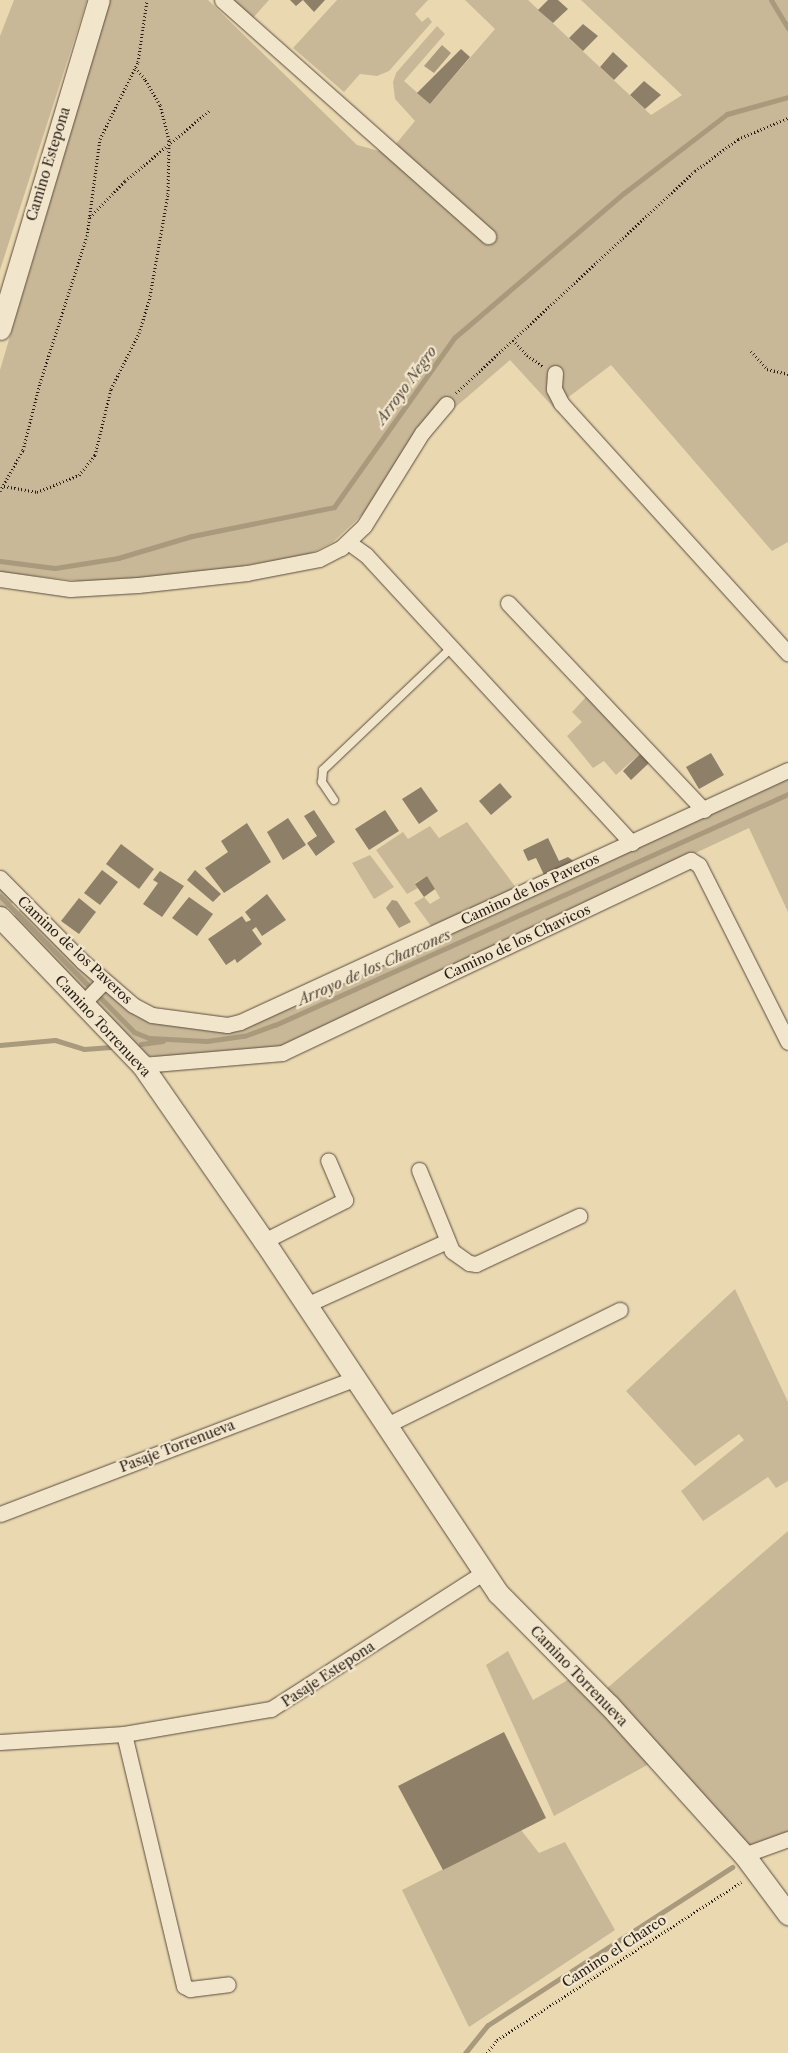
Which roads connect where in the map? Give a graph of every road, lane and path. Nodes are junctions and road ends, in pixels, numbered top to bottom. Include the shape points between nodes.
1 (100, 0) edge
2 (147, 0) edge
3 (222, 0) edge
4 (135, 68) junction
5 (210, 110) dead end
6 (788, 118) edge
7 (169, 147) junction
8 (89, 217) junction
9 (488, 236) dead end
10 (0, 329) edge
11 (513, 340) junction
12 (751, 351) dead end
13 (555, 373) joint
14 (788, 374) edge
15 (446, 404) joint
16 (4, 486) junction
17 (0, 491) edge
18 (348, 542) junction
19 (0, 579) edge
20 (508, 603) dead end
21 (450, 649) junction
22 (788, 653) edge
23 (788, 770) edge
24 (334, 800) dead end
25 (704, 810) junction
26 (632, 843) junction
27 (0, 878) edge
28 (10, 912) edge
29 (102, 984) junction
30 (85, 1000) junction
31 (788, 1042) edge
32 (142, 1065) junction
33 (328, 1160) dead end
34 (420, 1170) dead end
35 (579, 1216) dead end
36 (264, 1241) junction
37 (447, 1241) junction
38 (306, 1305) junction
39 (620, 1310) dead end
40 (354, 1379) junction
41 (385, 1426) junction
42 (0, 1514) edge
43 (484, 1572) junction
44 (124, 1734) junction
45 (0, 1742) edge
46 (788, 1839) edge
47 (744, 1855) junction
48 (756, 1872) junction
49 (788, 1914) edge
50 (228, 1984) dead end
51 (487, 2053) edge

1 - 10 street, Camino Estepona
2 - 4 path via 145,28
3 - 9 street
4 - 7 path via 160,105
4 - 8 path via 100,139
5 - 7 path
6 - 11 path via 738,140 695,171
7 - 8 path via 125,181
7 - 16 path via 168,194 150,296 139,334 112,389 95,455 79,475 53,488 37,492
8 - 16 path via 87,236 40,383 23,450
11 - 13 path via 532,360
11 - 15 path
12 - 14 path via 767,369
13 - 22 street via 554,389 561,403
15 - 18 street via 422,433 364,526
16 - 17 path
18 - 19 street via 334,552 292,566 191,580 70,589
18 - 21 street via 366,555
20 - 25 street
21 - 24 lane via 323,770 322,782
21 - 26 street
23 - 25 street, Camino de los Paveros
25 - 26 street, Camino de los Paveros
26 - 29 street, Camino de los Paveros via 233,1024 145,1013
27 - 28 street, Camino de los Paveros
28 - 29 street, Camino de los Paveros
28 - 30 street, Camino Torrenueva
29 - 30 street
30 - 32 street, Camino Torrenueva
31 - 32 street, Camino de los Chavicos via 699,865 691,860 282,1053
32 - 36 street, Camino Torrenueva
33 - 36 street via 345,1200
34 - 37 street
35 - 37 street via 476,1264 462,1260
36 - 38 street, Camino Torrenueva
37 - 38 street
38 - 40 street, Camino Torrenueva
39 - 41 street
40 - 41 street, Camino Torrenueva
40 - 42 street, Pasaje Torrenueva
41 - 43 street, Camino Torrenueva
43 - 44 street, Pasaje Estepona via 271,1709
43 - 47 street, Camino Torrenueva via 498,1593 610,1705
44 - 45 street, Pasaje Estepona
44 - 50 street via 184,1986 190,1990
46 - 47 street
47 - 48 street, Camino Torrenueva
48 - 49 street, Camino Torrenueva
48 - 51 path, Camino el Charco via 497,2040

